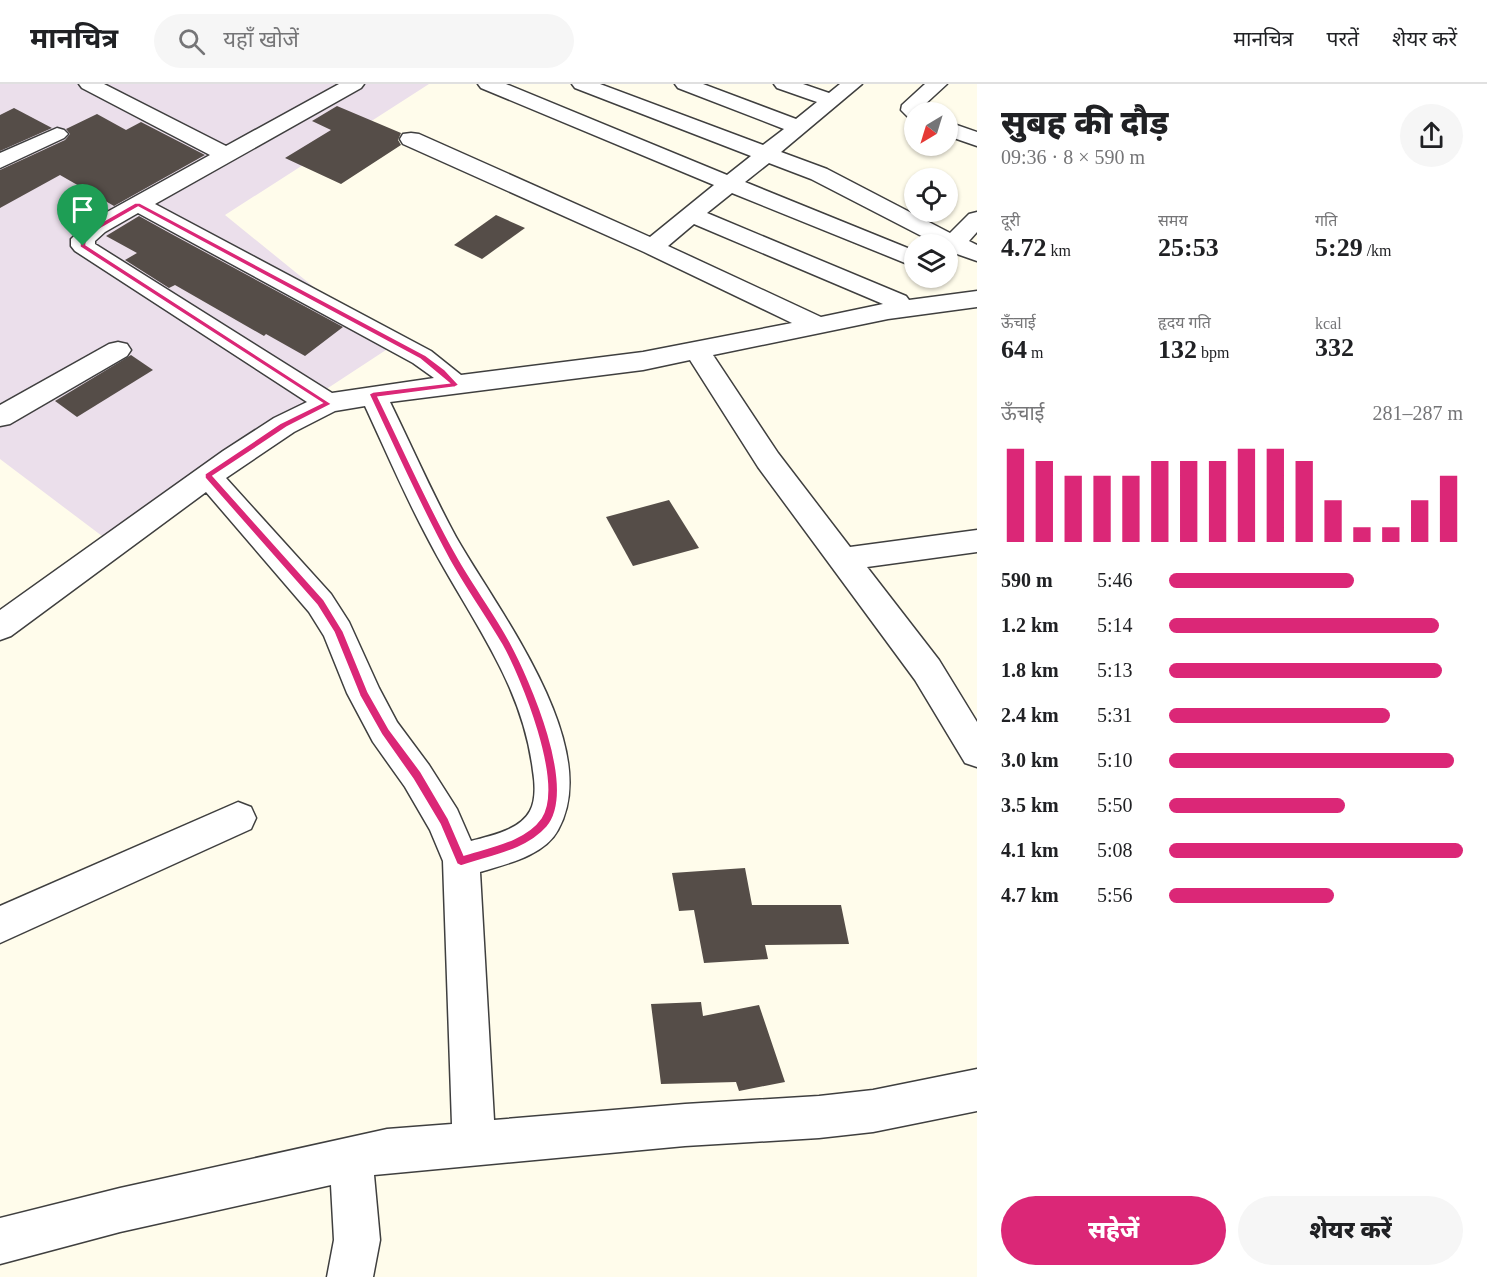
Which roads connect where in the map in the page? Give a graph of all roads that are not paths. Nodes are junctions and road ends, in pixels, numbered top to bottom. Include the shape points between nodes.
1 (89, 84) edge
2 (354, 84) edge
3 (488, 84) edge
4 (582, 84) edge
5 (685, 84) edge
6 (784, 84) edge
7 (852, 84) edge
8 (937, 84) edge
9 (832, 101) junction
10 (916, 102) edge
11 (799, 127) junction
12 (958, 132) edge
13 (57, 134) dead end
14 (411, 139) dead end
15 (977, 140) edge
16 (766, 154) junction
17 (226, 155) junction
18 (0, 161) edge
19 (730, 184) junction
20 (138, 204) junction
21 (691, 215) junction
22 (977, 219) edge
23 (927, 234) edge
24 (958, 239) edge
25 (652, 247) junction
26 (958, 249) edge
27 (977, 254) edge
28 (904, 255) edge
29 (910, 288) edge
30 (977, 298) edge
31 (892, 306) junction
32 (820, 326) junction
33 (118, 350) dead end
34 (697, 350) junction
35 (455, 385) junction
36 (373, 394) junction
37 (328, 404) junction
38 (0, 417) edge
39 (208, 476) junction
40 (977, 541) edge
41 (844, 559) junction
42 (0, 627) edge
43 (977, 752) edge
44 (238, 818) dead end
45 (461, 861) junction
46 (0, 926) edge
47 (977, 1090) edge
48 (474, 1142) junction
49 (351, 1159) junction
50 (0, 1241) edge
51 (350, 1277) edge

1 - 17 street
2 - 17 street
3 - 19 street
4 - 16 street
5 - 11 street
6 - 9 street
7 - 9 street
8 - 10 street
9 - 11 street
11 - 16 street
12 - 15 street
13 - 18 street
14 - 25 street
16 - 19 street
16 - 23 street via 819,174
17 - 20 street
19 - 21 street
19 - 28 street
20 - 35 street via 422,357
20 - 37 street via 88,232 83,246
21 - 25 street
21 - 31 street
22 - 24 street
25 - 32 street
26 - 27 street
29 - 31 street
30 - 31 street
31 - 32 street
32 - 34 street
33 - 38 street
34 - 35 street via 623,364
34 - 41 street via 768,460
35 - 36 street
36 - 37 street
36 - 45 street via 453,558 524,679 549,755 553,787 551,808 544,822 519,842
37 - 39 street via 284,425
39 - 42 street
39 - 45 street via 320,603 338,631 385,732 444,821
40 - 41 street
41 - 43 street via 927,670
44 - 46 street
45 - 48 street
47 - 48 street via 830,1116
48 - 49 street
49 - 50 street
49 - 51 street via 357,1240

